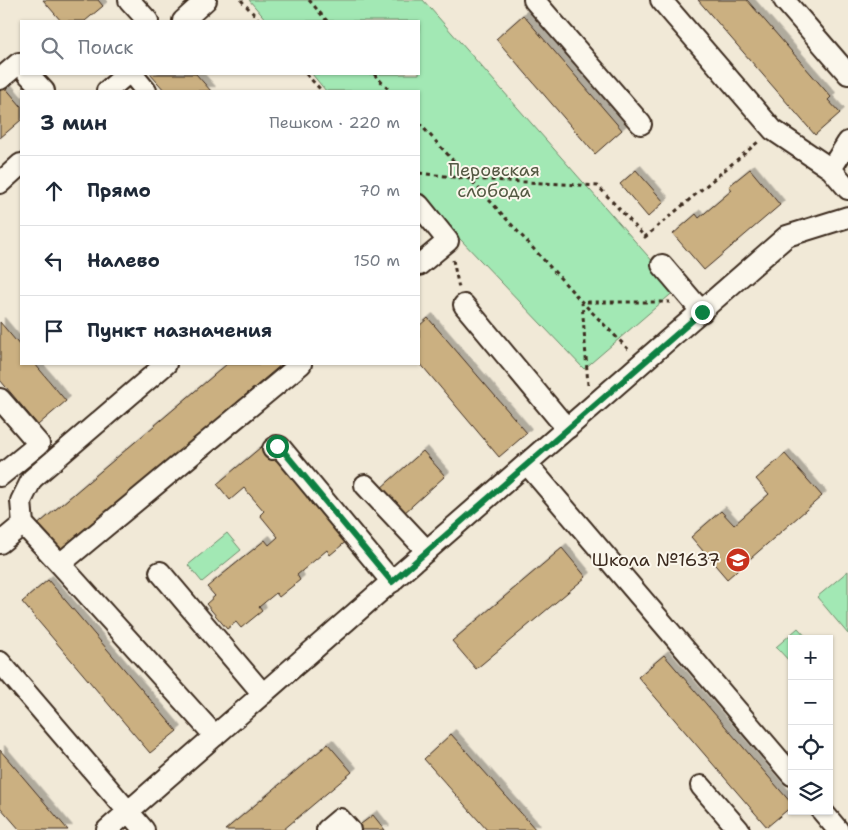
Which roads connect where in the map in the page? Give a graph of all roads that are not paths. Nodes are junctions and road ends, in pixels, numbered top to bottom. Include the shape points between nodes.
1 (129, 0) edge
2 (206, 0) edge
3 (534, 0) edge
4 (661, 0) edge
5 (784, 0) edge
6 (147, 20) edge
7 (184, 20) edge
8 (20, 65) edge
9 (848, 74) edge
10 (29, 75) edge
11 (126, 75) edge
12 (133, 75) edge
13 (0, 79) edge
14 (43, 90) edge
15 (108, 90) edge
16 (145, 90) edge
17 (642, 124) dead end
18 (848, 142) edge
19 (20, 165) edge
20 (831, 169) junction
21 (0, 183) edge
22 (848, 189) edge
23 (420, 206) edge
24 (848, 217) edge
25 (420, 265) edge
26 (662, 265) dead end
27 (464, 305) road end
28 (698, 307) junction
29 (165, 365) edge
30 (300, 365) edge
31 (0, 399) edge
32 (568, 428) junction
33 (273, 449) dead end
34 (527, 464) junction
35 (0, 476) edge
36 (365, 484) dead end
37 (23, 524) junction
38 (0, 543) edge
39 (427, 551) junction
40 (60, 564) junction
41 (160, 572) dead end
42 (392, 582) junction
43 (0, 662) edge
44 (263, 694) junction
45 (215, 736) junction
46 (788, 770) edge
47 (701, 786) dead end
48 (128, 812) junction
49 (107, 830) edge
50 (144, 830) edge
51 (327, 830) edge
52 (350, 830) edge
53 (739, 830) edge

1 - 6 street
2 - 7 street
3 - 17 street
4 - 20 street via 773,130
5 - 9 street
8 - 13 street
10 - 14 street
11 - 15 street
12 - 16 street
18 - 20 street
19 - 21 street
20 - 22 street
23 - 25 street via 448,241
24 - 28 street via 787,236
26 - 28 street
27 - 32 street
28 - 32 street
29 - 37 street via 32,479 21,501
30 - 40 street
31 - 35 street via 39,444
32 - 34 street
33 - 42 street via 280,447
34 - 39 street
34 - 46 street
36 - 39 street
37 - 38 street
37 - 40 street
39 - 42 street
40 - 45 street
41 - 44 street
42 - 44 street
43 - 48 street
44 - 45 street
45 - 48 street
47 - 53 street
48 - 49 street
48 - 50 street
51 - 52 street via 340,819

